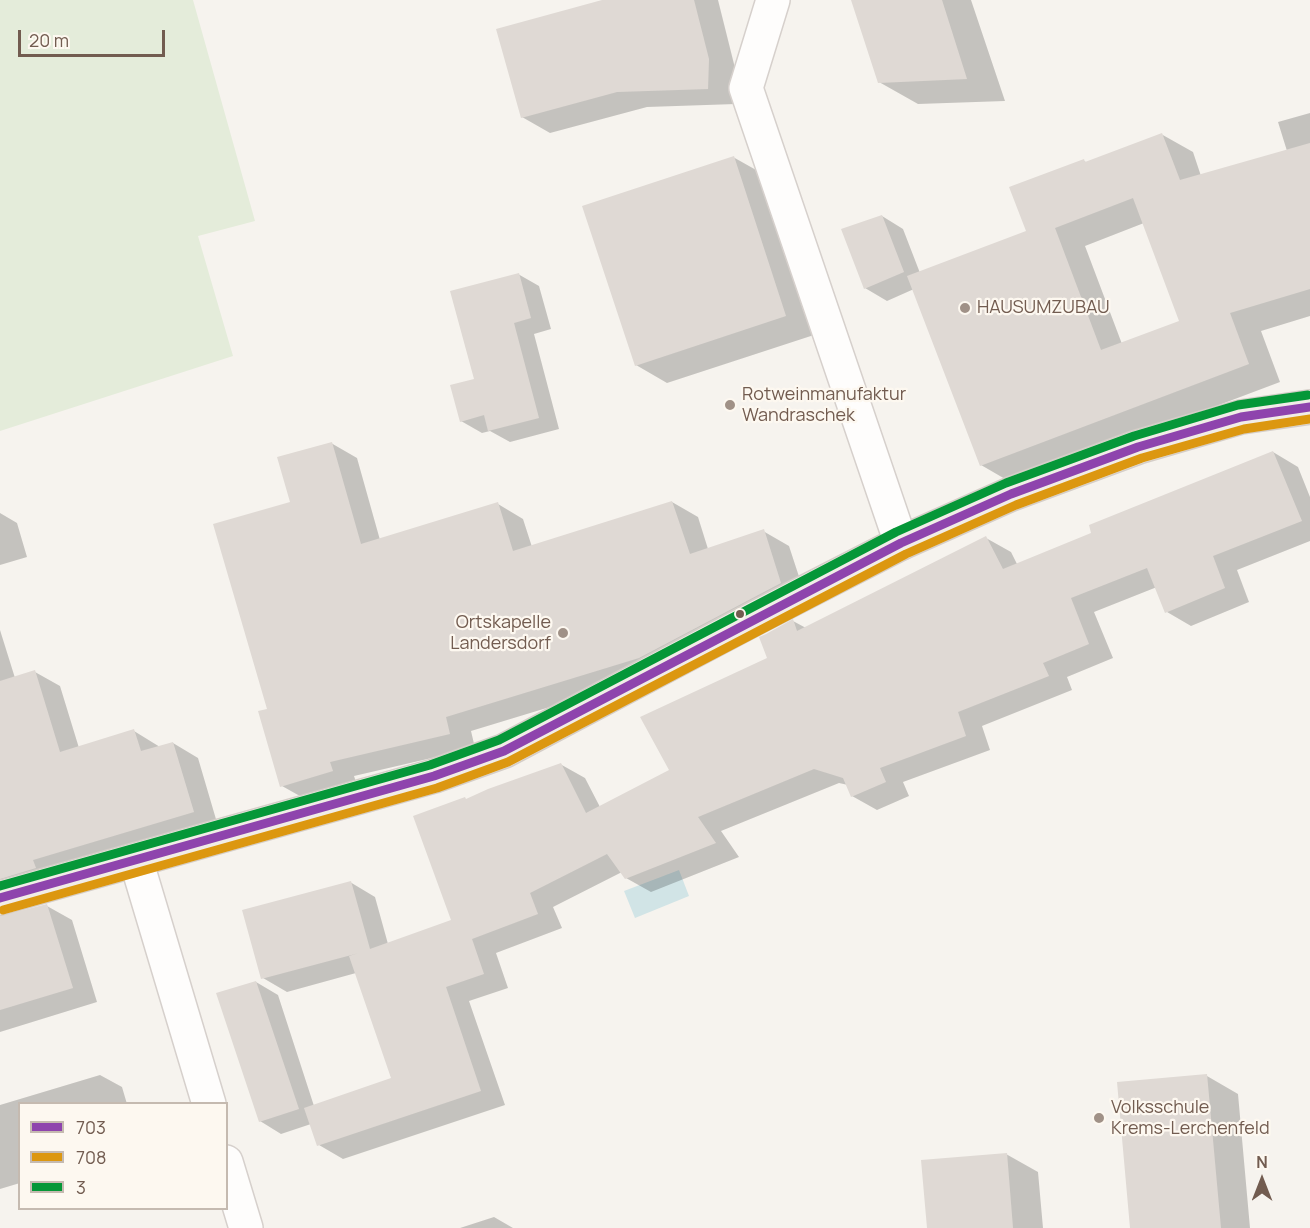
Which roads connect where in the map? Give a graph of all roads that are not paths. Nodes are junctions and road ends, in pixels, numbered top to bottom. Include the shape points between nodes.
1 (773, 0) edge
2 (1310, 407) edge
3 (901, 543) junction
4 (136, 860) junction
5 (0, 898) edge
6 (208, 1102) edge
7 (228, 1169) edge
8 (246, 1228) edge

1 - 3 lane via 746,88
2 - 3 main road via 1241,417 1138,447 1011,494
3 - 4 main road via 504,751 434,776
4 - 5 main road
4 - 6 lane
7 - 8 lane

